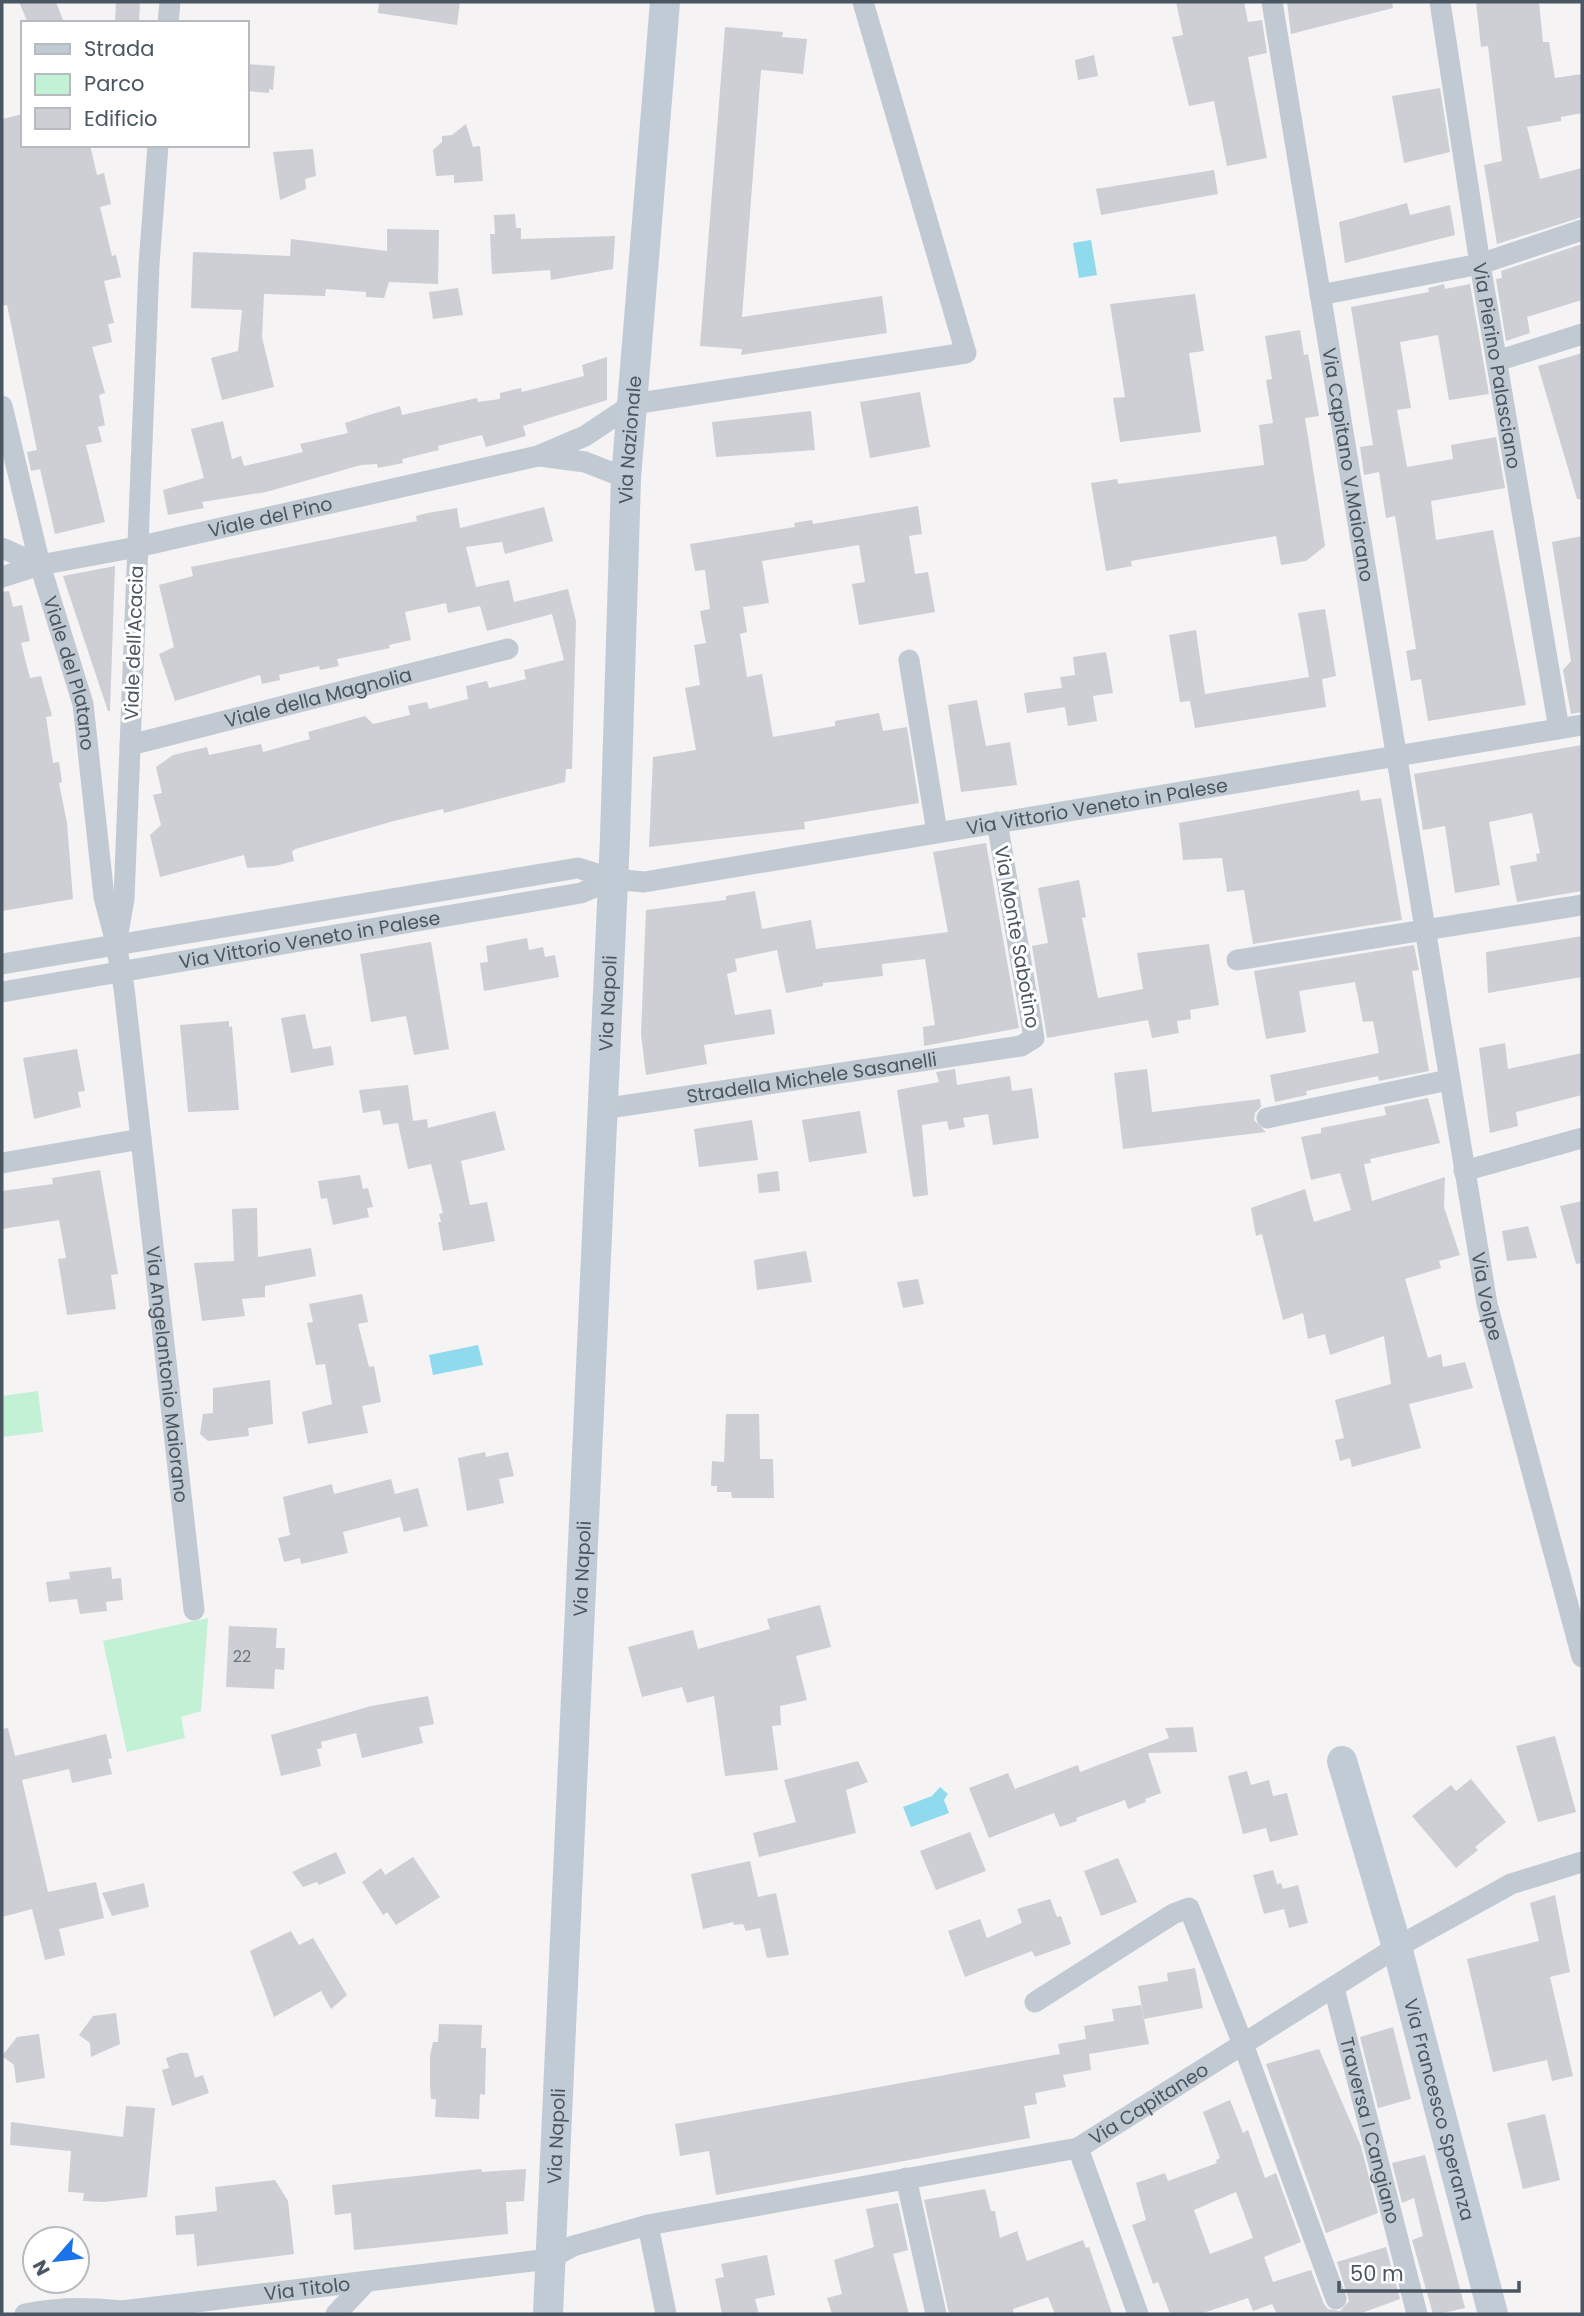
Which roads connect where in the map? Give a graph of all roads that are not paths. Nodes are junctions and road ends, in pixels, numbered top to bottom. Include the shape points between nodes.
1 (170, 2) edge
2 (665, 2) edge
3 (863, 2) edge
4 (1272, 2) edge
5 (1440, 2) edge
6 (168, 21) edge
7 (158, 147) edge
8 (1582, 230) edge
9 (1480, 264) junction
10 (1320, 295) junction
11 (1582, 334) edge
12 (1497, 361) junction
13 (633, 404) junction
14 (2, 406) edge
15 (538, 456) junction
16 (626, 478) junction
17 (137, 547) junction
18 (2, 548) edge
19 (40, 565) junction
20 (2, 577) edge
21 (509, 649) dead end
22 (908, 660) dead end
23 (1582, 725) edge
24 (1559, 729) junction
25 (130, 746) junction
26 (1395, 757) junction
27 (997, 821) junction
28 (937, 832) junction
29 (613, 879) junction
30 (1582, 905) edge
31 (1424, 929) junction
32 (116, 944) junction
33 (1237, 960) dead end
34 (2, 964) edge
35 (122, 972) junction
36 (2, 992) edge
37 (1021, 1046) joint
38 (1448, 1080) junction
39 (602, 1109) junction
40 (1267, 1118) dead end
41 (1582, 1138) edge
42 (141, 1139) junction
43 (2, 1163) edge
44 (1464, 1171) junction
45 (194, 1610) dead end
46 (1582, 1657) edge
47 (1342, 1761) dead end
48 (1582, 1862) edge
49 (1397, 1947) junction
50 (1334, 1988) junction
51 (1035, 2002) dead end
52 (1243, 2044) junction
53 (1078, 2148) junction
54 (906, 2178) junction
55 (648, 2225) junction
56 (549, 2259) junction
57 (366, 2282) junction
58 (1336, 2299) dead end
59 (118, 2313) edge
60 (25, 2314) edge
61 (336, 2314) edge
62 (548, 2314) edge
63 (666, 2314) edge
64 (936, 2314) edge
65 (1138, 2314) edge
66 (1417, 2314) edge
67 (1493, 2314) edge

1 - 6 street
2 - 13 street, Via Nazionale
3 - 13 street via 966,353
4 - 10 street, Via Capitano V.Maiorano
5 - 9 street, Via Pierino Palasciano
7 - 17 street, Viale dell'Acacia
8 - 9 street
9 - 10 street
9 - 12 street, Via Pierino Palasciano
10 - 26 street, Via Capitano V.Maiorano
11 - 12 street
12 - 24 street, Via Pierino Palasciano
13 - 15 street, Viale del Pino via 585,436
13 - 16 street, Via Nazionale
14 - 19 street, Viale del Platano
15 - 16 street, Viale del Pino via 585,463
15 - 17 street, Viale del Pino
16 - 29 street, Via Nazionale
17 - 19 street, Viale del Pino
17 - 25 street, Viale dell'Acacia
18 - 19 street
19 - 20 street, Viale del Pino
19 - 32 street, Viale del Platano via 83,704 104,897
21 - 25 street, Viale della Magnolia
22 - 28 street
23 - 24 street, Via Vittorio Veneto in Palese
24 - 26 street, Via Vittorio Veneto in Palese
25 - 32 street, Viale dell'Acacia via 124,899
26 - 27 street, Via Vittorio Veneto in Palese
26 - 31 street, Via Capitano V.Maiorano
27 - 28 street, Via Vittorio Veneto in Palese
27 - 37 street, Via Monte Sabotino via 1034,1038
28 - 29 street, Via Vittorio Veneto in Palese via 644,882
29 - 32 street, Via Vittorio Veneto in Palese via 578,867
29 - 35 street, Via Vittorio Veneto in Palese via 581,893
29 - 39 street, Via Napoli
30 - 31 street
31 - 33 street
31 - 38 street, Via Volpe
32 - 34 street, Via Vittorio Veneto in Palese
32 - 35 street, Viale dell'Acacia
35 - 36 street, Via Vittorio Veneto in Palese
35 - 42 street, Viale dell'Acacia
37 - 39 street, Stradella Michele Sasanelli
38 - 40 street
38 - 44 street, Via Volpe
39 - 56 street, Via Napoli
41 - 44 street
42 - 43 street
42 - 45 street, Via Angelantonio Maiorano
44 - 46 street, Via Volpe via 1487,1304
47 - 49 street, Via Francesco Speranza
48 - 49 street, Via Capitaneo via 1511,1884
49 - 50 street, Via Capitaneo
49 - 67 street, Via Francesco Speranza
50 - 52 street, Via Capitaneo
50 - 66 street, Traversa I Cangiano
51 - 52 street via 1189,1908
52 - 53 street, Via Capitaneo
52 - 58 street
53 - 54 street, Via Capitaneo
53 - 65 street
54 - 55 street, Via Capitaneo
54 - 64 street
55 - 56 street, Via Capitaneo via 573,2246
55 - 63 street
56 - 57 street, Via Titolo
56 - 62 street, Via Napoli
57 - 59 street, Via Titolo
57 - 61 street, Via Titolo
59 - 60 street, Via Titolo via 54,2308

